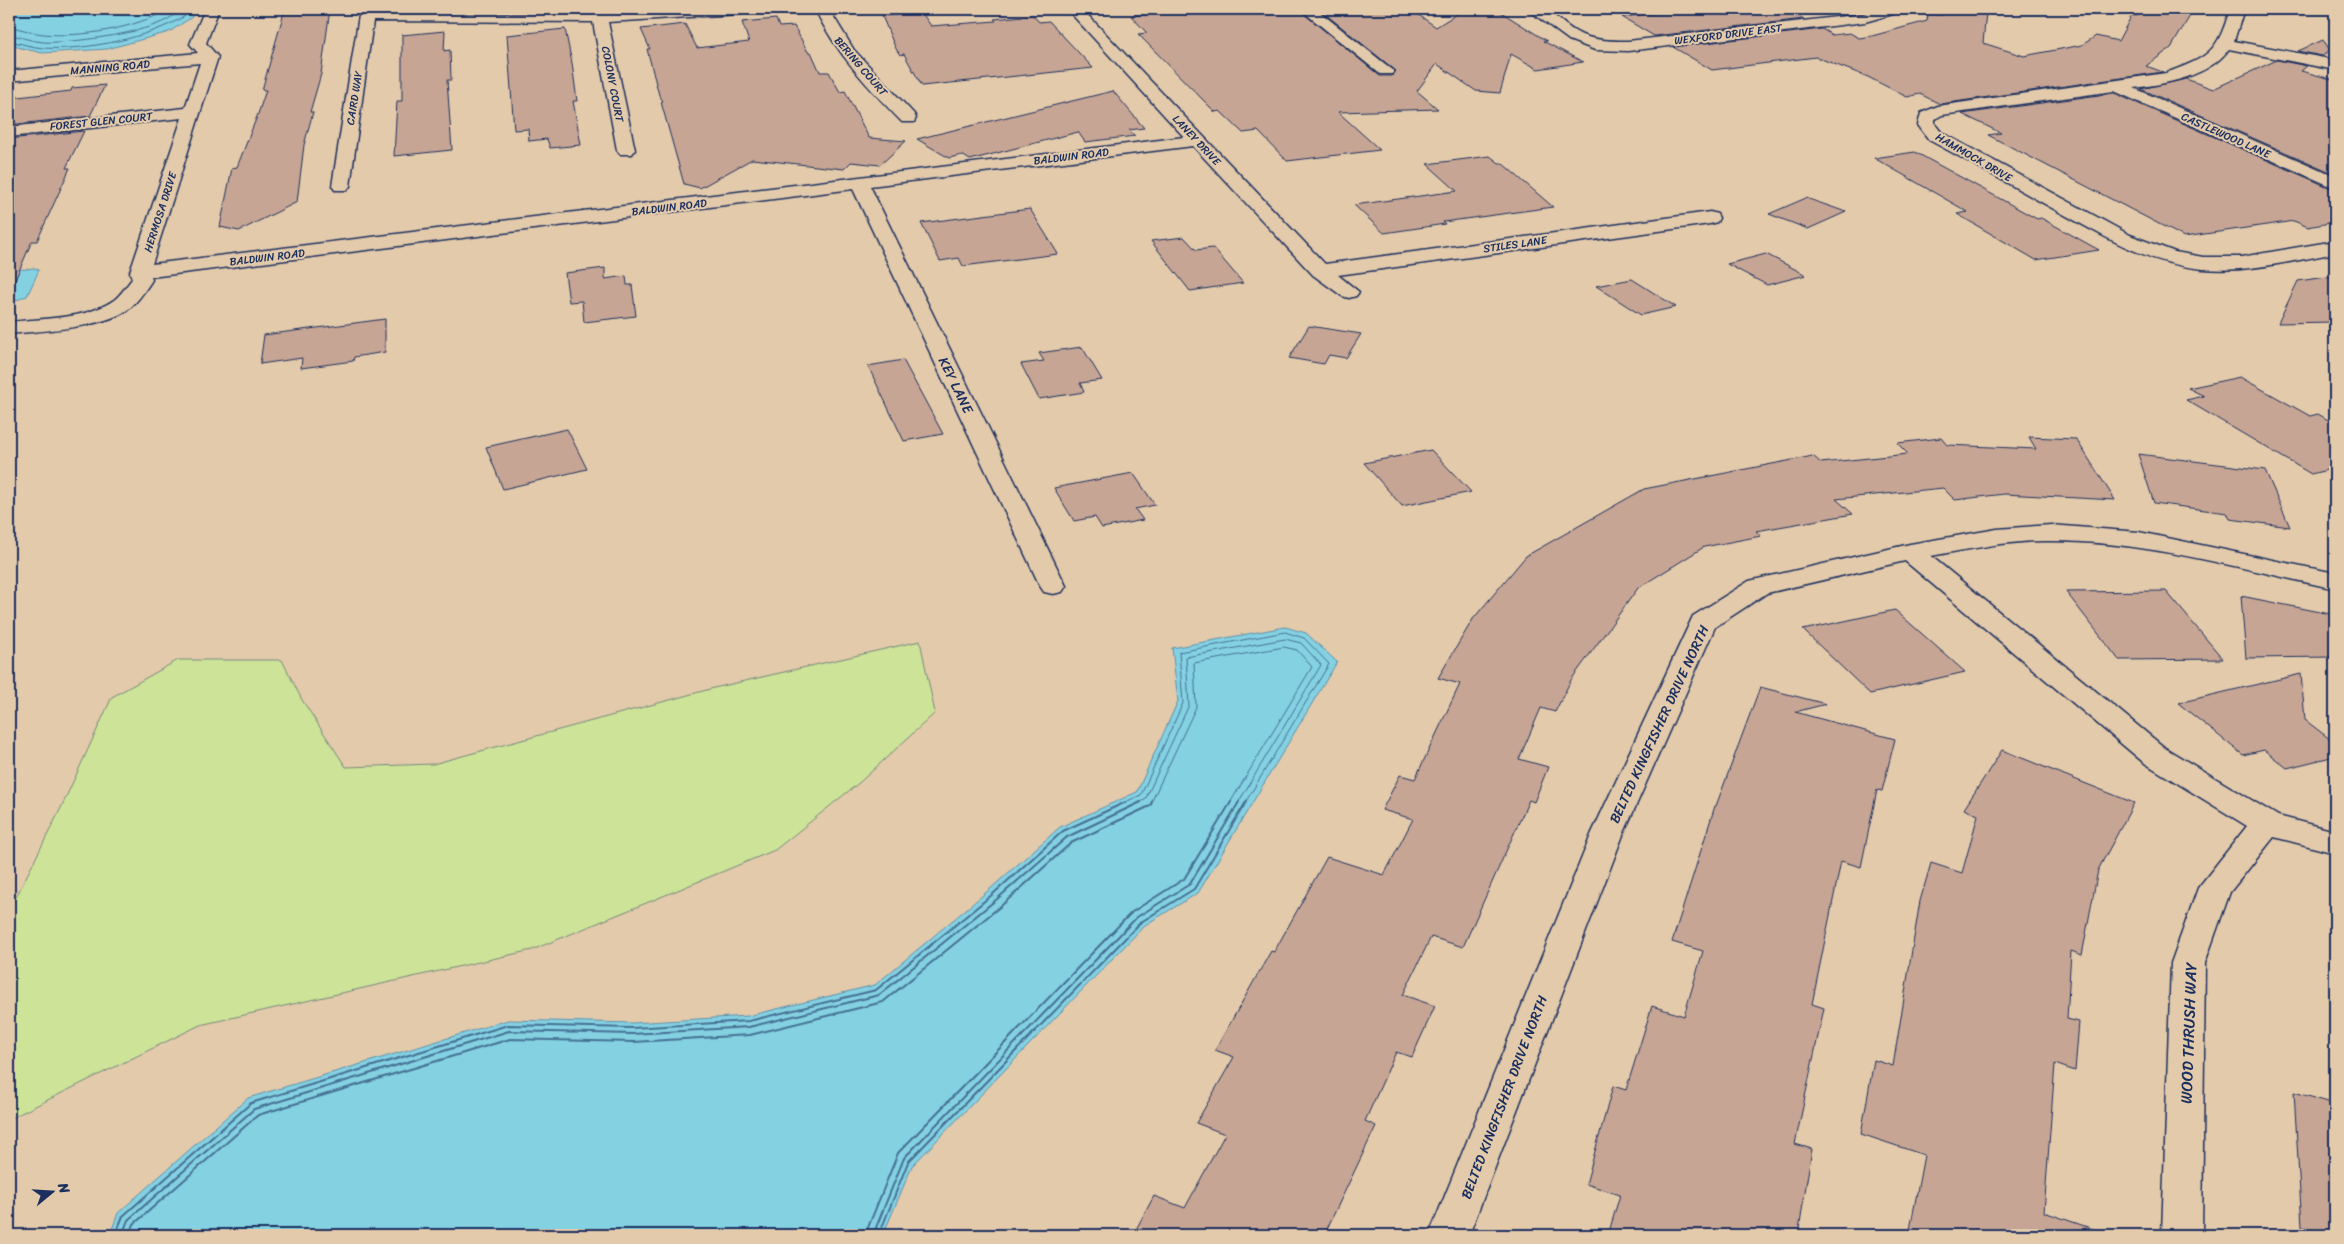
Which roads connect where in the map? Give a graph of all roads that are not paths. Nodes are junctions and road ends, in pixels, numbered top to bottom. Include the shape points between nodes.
1 (212, 9) edge
2 (755, 9) edge
3 (822, 9) edge
4 (1074, 9) edge
5 (1307, 9) edge
6 (1534, 9) edge
7 (2237, 9) edge
8 (1888, 10) edge
9 (367, 13) edge
10 (600, 18) junction
11 (2225, 44) junction
12 (210, 57) junction
13 (2335, 65) edge
14 (1386, 71) dead end
15 (9, 76) edge
16 (2116, 86) junction
17 (193, 112) junction
18 (908, 118) dead end
19 (9, 132) edge
20 (1198, 140) junction
21 (626, 150) dead end
22 (859, 183) junction
23 (2335, 183) edge
24 (341, 186) dead end
25 (1710, 218) dead end
26 (2335, 247) edge
27 (1320, 271) junction
28 (140, 272) junction
29 (1349, 292) dead end
30 (9, 328) edge
31 (1910, 552) junction
32 (2335, 581) edge
33 (1053, 586) dead end
34 (2267, 824) junction
35 (2335, 842) edge
36 (1449, 1235) edge
37 (2182, 1235) edge

1 - 12 street via 198,44
2 - 10 street
3 - 18 street, BERING COURT via 832,31 872,81
4 - 20 street, LANEY DRIVE
5 - 14 street
6 - 8 street, WEXFORD DRIVE EAST via 1574,37 1595,45 1628,46 1855,20
7 - 11 street, HAMMOCK DRIVE
9 - 10 street
9 - 24 street, CAIRD WAY
10 - 21 street, COLONY COURT
11 - 13 street
11 - 16 street, HAMMOCK DRIVE via 2204,63 2181,73 2164,79
12 - 15 street, MANNING ROAD
12 - 17 street, HERMOSA DRIVE
16 - 23 street, CASTLEWOOD LANE
16 - 26 street, HAMMOCK DRIVE via 1938,111 1926,117 1926,125 1943,141 2123,239 2155,253 2186,261 2235,264
17 - 19 street, FOREST GLEN COURT
17 - 28 street, HERMOSA DRIVE
20 - 22 street, BALDWIN ROAD
20 - 27 street, LANEY DRIVE
22 - 28 street, BALDWIN ROAD
22 - 33 street, KEY LANE
25 - 27 street, STILES LANE
27 - 29 street, LANEY DRIVE
28 - 30 street, HERMOSA DRIVE via 142,280 122,304 108,312
31 - 32 street, BELTED KINGFISHER DRIVE NORTH via 1998,536 2051,533 2139,540
31 - 34 street via 2154,755
31 - 36 street, BELTED KINGFISHER DRIVE NORTH via 1758,587 1703,622 1607,836
34 - 35 street
34 - 37 street, WOOD THRUSH WAY via 2214,888 2188,963

